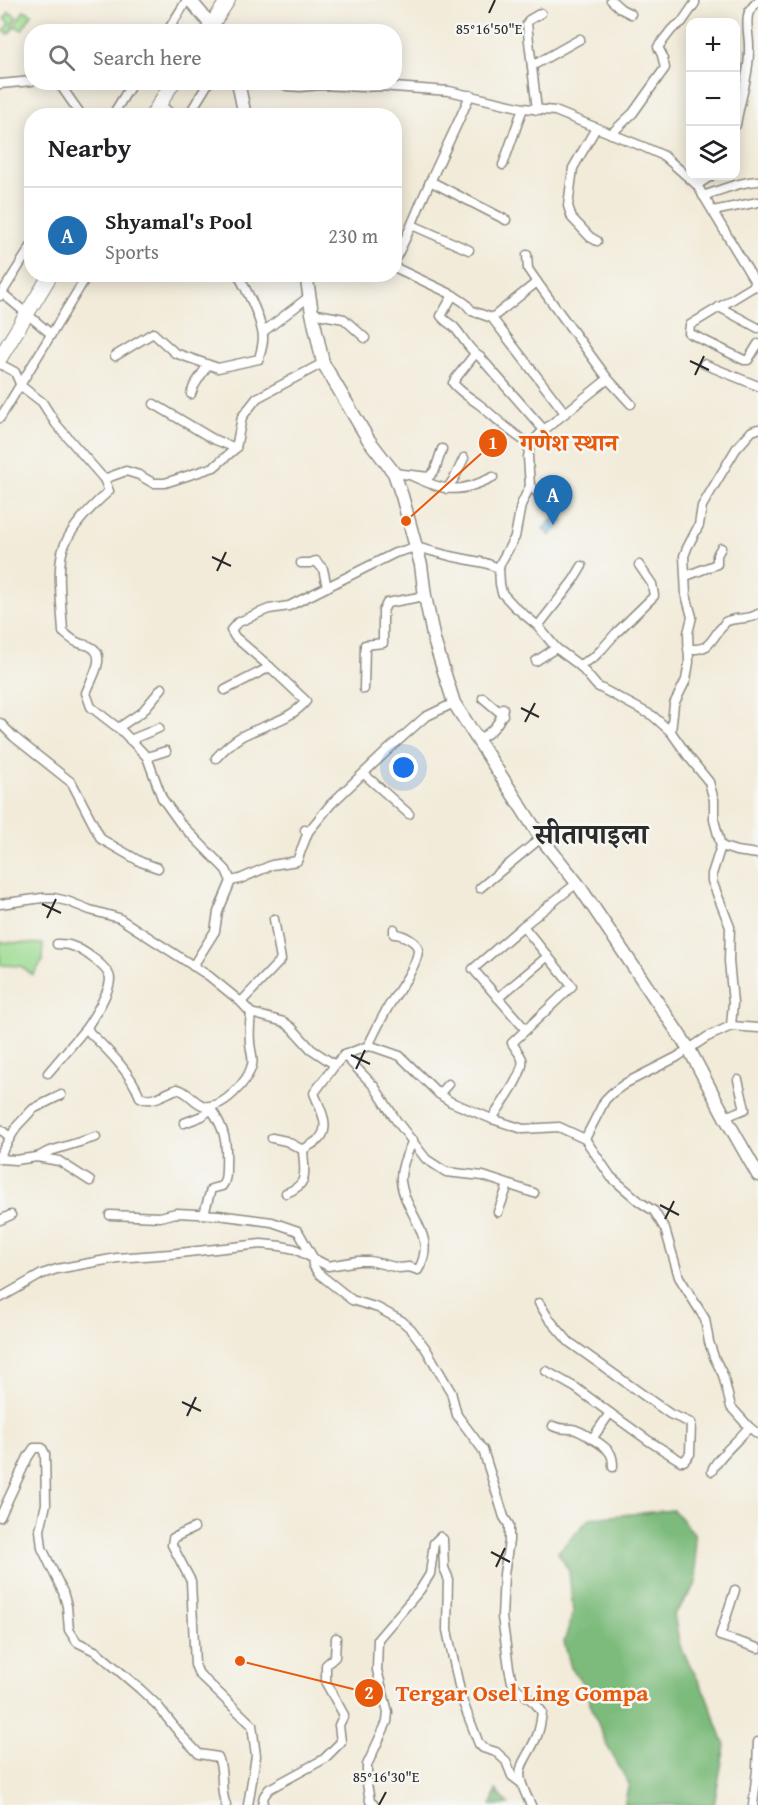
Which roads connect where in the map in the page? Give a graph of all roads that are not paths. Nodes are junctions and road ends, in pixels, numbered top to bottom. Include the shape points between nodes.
1 (189, 0) edge
2 (228, 0) edge
3 (611, 0) edge
4 (695, 0) edge
5 (758, 1) edge
6 (541, 13) dead end
7 (631, 14) dead end
8 (172, 24) edge
9 (208, 24) edge
10 (215, 24) edge
11 (580, 39) dead end
12 (532, 66) junction
13 (24, 82) edge
14 (0, 84) edge
15 (402, 88) edge
16 (64, 90) edge
17 (129, 90) edge
18 (168, 90) edge
19 (204, 90) edge
20 (240, 90) edge
21 (470, 94) junction
22 (740, 101) edge
23 (159, 103) junction
24 (76, 108) edge
25 (117, 108) edge
26 (156, 108) edge
27 (164, 108) edge
28 (193, 108) edge
29 (243, 108) edge
30 (523, 108) junction
31 (537, 110) junction
32 (596, 128) junction
33 (611, 134) junction
34 (503, 165) dead end
35 (705, 180) edge
36 (430, 181) junction
37 (758, 181) edge
38 (697, 185) junction
39 (703, 196) junction
40 (758, 202) edge
41 (713, 211) junction
42 (506, 220) dead end
43 (412, 225) junction
44 (402, 239) edge
45 (597, 241) dead end
46 (470, 250) dead end
47 (526, 255) dead end
48 (24, 258) edge
49 (402, 271) edge
50 (46, 282) edge
51 (83, 282) edge
52 (242, 282) edge
53 (307, 282) edge
54 (537, 282) junction
55 (757, 286) edge
56 (1, 294) edge
57 (453, 295) junction
58 (310, 296) junction
59 (719, 307) junction
60 (312, 313) junction
61 (27, 315) junction
62 (492, 318) junction
63 (758, 328) edge
64 (263, 332) junction
65 (51, 334) junction
66 (365, 338) dead end
67 (758, 344) edge
68 (475, 354) junction
69 (115, 356) dead end
70 (0, 358) edge
71 (323, 363) junction
72 (0, 364) edge
73 (704, 364) dead end
74 (207, 366) junction
75 (608, 378) junction
76 (21, 386) junction
77 (758, 386) edge
78 (191, 394) dead end
79 (154, 404) dead end
80 (631, 404) dead end
81 (565, 412) junction
82 (0, 418) edge
83 (758, 429) edge
84 (544, 430) junction
85 (530, 444) junction
86 (236, 448) junction
87 (442, 449) dead end
88 (464, 458) dead end
89 (394, 473) junction
90 (410, 475) junction
91 (493, 477) dead end
92 (104, 479) junction
93 (530, 486) junction
94 (447, 489) junction
95 (554, 508) dead end
96 (416, 547) junction
97 (721, 548) dead end
98 (301, 563) dead end
99 (639, 565) dead end
100 (582, 566) dead end
101 (499, 568) junction
102 (686, 576) junction
103 (327, 587) junction
104 (425, 596) junction
105 (758, 614) edge
106 (537, 626) junction
107 (556, 648) junction
108 (688, 649) junction
109 (536, 661) dead end
110 (579, 665) junction
111 (270, 667) junction
112 (162, 688) dead end
113 (364, 689) dead end
114 (225, 690) dead end
115 (483, 698) dead end
116 (454, 703) junction
117 (0, 723) edge
118 (118, 728) junction
119 (159, 729) dead end
120 (671, 732) junction
121 (478, 739) junction
122 (129, 740) junction
123 (166, 751) dead end
124 (147, 757) junction
125 (216, 758) dead end
126 (364, 774) junction
127 (409, 814) dead end
128 (541, 838) junction
129 (721, 846) junction
130 (758, 854) edge
131 (158, 868) dead end
132 (231, 881) junction
133 (577, 883) junction
134 (480, 888) dead end
135 (0, 904) edge
136 (274, 919) dead end
137 (523, 926) junction
138 (394, 929) dead end
139 (57, 944) dead end
140 (548, 957) junction
141 (193, 966) junction
142 (498, 998) junction
143 (241, 1002) junction
144 (251, 1013) junction
145 (730, 1026) junction
146 (87, 1027) junction
147 (758, 1028) edge
148 (525, 1030) junction
149 (368, 1046) junction
150 (689, 1049) junction
151 (344, 1055) junction
152 (119, 1064) junction
153 (335, 1065) junction
154 (48, 1073) dead end
155 (738, 1080) dead end
156 (448, 1084) dead end
157 (131, 1093) dead end
158 (439, 1094) junction
159 (61, 1095) dead end
160 (211, 1108) junction
161 (725, 1117) junction
162 (492, 1119) junction
163 (184, 1123) dead end
164 (0, 1129) edge
165 (10, 1137) junction
166 (96, 1137) dead end
167 (272, 1138) dead end
168 (585, 1139) junction
169 (412, 1140) junction
170 (303, 1150) junction
171 (0, 1157) edge
172 (37, 1157) junction
173 (758, 1175) edge
174 (90, 1181) dead end
175 (508, 1185) junction
176 (286, 1193) dead end
177 (534, 1193) dead end
178 (498, 1212) dead end
179 (204, 1214) junction
180 (10, 1215) dead end
181 (110, 1215) dead end
182 (0, 1220) edge
183 (312, 1256) junction
184 (0, 1298) edge
185 (539, 1303) dead end
186 (546, 1371) dead end
187 (610, 1413) junction
188 (553, 1426) dead end
189 (749, 1427) junction
190 (758, 1434) edge
191 (592, 1439) junction
192 (613, 1467) dead end
193 (712, 1471) dead end
194 (0, 1516) edge
195 (194, 1528) dead end
196 (735, 1590) dead end
197 (336, 1638) dead end
198 (758, 1648) edge
199 (758, 1742) edge
200 (520, 1782) junction
201 (755, 1801) edge
202 (225, 1805) edge
203 (248, 1805) edge
204 (262, 1805) edge
205 (374, 1805) edge
206 (531, 1805) edge

1 - 8 street
1 - 9 main road
2 - 10 highway
3 - 7 street
4 - 33 street via 682,22 658,47 664,68 660,76 633,113
5 - 22 street via 747,21 748,66
6 - 12 street via 528,22
11 - 12 street
12 - 31 street
13 - 14 street
15 - 21 street
16 - 24 street
17 - 25 street
18 - 23 highway
19 - 28 street
20 - 29 main road
21 - 30 street
21 - 36 street
23 - 26 highway
23 - 27 street
30 - 31 street
30 - 34 street
31 - 32 street via 555,111
32 - 33 street
32 - 45 street via 573,168 568,206 572,218
33 - 38 street via 664,156
35 - 38 street
36 - 42 street
36 - 43 street
37 - 39 street
38 - 39 street
39 - 41 street
40 - 41 street
41 - 55 street
43 - 44 street
43 - 46 street
47 - 54 street via 528,269
48 - 56 street
49 - 57 street
50 - 61 highway
51 - 65 street
52 - 64 street
53 - 58 main road
54 - 62 street
54 - 75 street
55 - 59 street
56 - 61 street
57 - 62 street via 472,311
57 - 68 street via 441,316
58 - 60 main road
58 - 64 street
59 - 63 street
59 - 67 street via 690,325 689,333 744,360 748,360
60 - 66 street via 344,319
60 - 71 main road
61 - 65 street
61 - 70 highway
62 - 81 street
64 - 74 street via 259,359 218,368
65 - 76 street
68 - 84 street
68 - 85 street via 453,383
69 - 74 street via 153,333 175,353
71 - 86 street via 257,398 242,417
71 - 89 main road via 363,432
72 - 76 street via 15,372
73 - 77 street
74 - 78 street
75 - 80 street
75 - 81 street
76 - 82 street
76 - 92 street via 42,402
79 - 86 street
81 - 84 street
83 - 102 street via 736,450 702,506 699,525 684,556
84 - 85 street
85 - 93 street
86 - 92 street via 214,467 165,483 153,483 126,471
87 - 90 street via 429,477
88 - 94 street
89 - 90 street
89 - 96 main road
90 - 94 street
91 - 94 street via 473,487
92 - 118 street via 109,491 75,527 62,551 63,632 99,655 86,693 91,707
93 - 95 street
93 - 101 street via 521,505 515,537
96 - 101 street
96 - 103 street via 395,553
96 - 104 main road
97 - 102 street via 717,564
98 - 103 street via 316,561 323,568
99 - 110 street via 652,584 654,596 598,653
100 - 106 street
101 - 106 street via 502,593
102 - 108 street via 692,617
103 - 111 street via 289,606 259,613 232,628 235,637
104 - 113 street via 387,603 383,611 383,643 365,645
104 - 116 main road
105 - 108 street via 751,619 725,622 707,646
106 - 107 street
107 - 109 street
107 - 110 street
108 - 120 street via 686,680 674,704
110 - 120 street via 597,686 653,716
111 - 114 street
111 - 125 street via 306,701 293,712 240,737
112 - 118 street via 142,712
115 - 121 street via 503,711 489,734
116 - 121 main road
116 - 126 street via 425,717
117 - 131 street via 72,783 101,839
118 - 122 street
119 - 122 street
120 - 129 street via 709,782
121 - 128 main road
122 - 124 street
123 - 124 street
124 - 132 street via 162,798 180,823 226,870
126 - 127 street
126 - 132 street via 307,831 297,861
128 - 133 main road
128 - 134 street
129 - 130 street
129 - 145 street via 712,881 730,927
132 - 141 street via 215,931
133 - 137 street
133 - 150 main road
135 - 141 street via 42,898 67,901 118,918
136 - 143 street via 281,960
137 - 140 street
137 - 142 street via 474,969
138 - 149 street via 394,934 411,940 418,950
139 - 146 street via 72,946 87,955 101,964 111,978
140 - 142 street
140 - 148 street via 573,986
141 - 143 street
142 - 148 street
143 - 144 street
144 - 153 street via 284,1022 311,1049
144 - 160 street via 249,1040 253,1064 232,1095
145 - 147 street
145 - 150 street
146 - 152 street
146 - 154 street
148 - 162 street via 512,1043 522,1061 521,1071
149 - 151 street
149 - 158 street via 400,1056
150 - 161 main road
150 - 168 street via 612,1093
151 - 153 street
151 - 169 street via 374,1086
152 - 157 street
152 - 160 street via 142,1099 150,1100 177,1089
153 - 170 street via 314,1093 326,1126 324,1132
155 - 161 street via 745,1109
156 - 158 street
158 - 162 street
159 - 165 street via 33,1109
160 - 163 street
160 - 179 street via 225,1133 226,1180 222,1186 211,1189
161 - 173 main road
162 - 168 street via 523,1129 559,1127
164 - 165 street
165 - 171 street
166 - 172 street
167 - 170 street
168 - 189 street via 611,1177 654,1211 665,1229 679,1277 705,1319 731,1407
169 - 175 street via 426,1159 446,1172 483,1176
169 - 183 street via 401,1179 404,1196 423,1233 423,1261 418,1270 370,1261 328,1266
170 - 176 street via 304,1179 298,1188
171 - 172 street
172 - 174 street via 59,1161
175 - 177 street
175 - 178 street
179 - 181 street
179 - 183 street via 272,1221 298,1231
180 - 182 street
183 - 184 street via 261,1244 117,1258 42,1274
183 - 200 street via 318,1273 352,1300 392,1315 411,1329 451,1392 457,1415 488,1460 508,1525 502,1617 509,1668 516,1688 542,1712 538,1734 520,1766
185 - 187 street via 569,1342 670,1414 691,1423 690,1454 681,1461
186 - 187 street
187 - 191 street
188 - 191 street via 574,1429
189 - 190 street
189 - 193 street
191 - 192 street via 610,1452
194 - 202 street via 28,1457 34,1448 42,1448 46,1504 40,1530 42,1548 68,1606 69,1630 77,1642 96,1652 149,1697 199,1754 218,1758
195 - 203 street via 171,1541 191,1581 195,1665 199,1674 252,1725 256,1756
196 - 198 street via 720,1636
197 - 204 street via 335,1657 326,1665 326,1683 344,1715 339,1725 341,1742 324,1759 269,1789
199 - 201 street
200 - 205 street via 512,1776 506,1761 479,1744 462,1700 447,1630 448,1577 440,1537 434,1543 430,1574 378,1639 377,1670 388,1712 367,1765 367,1784
200 - 206 street

